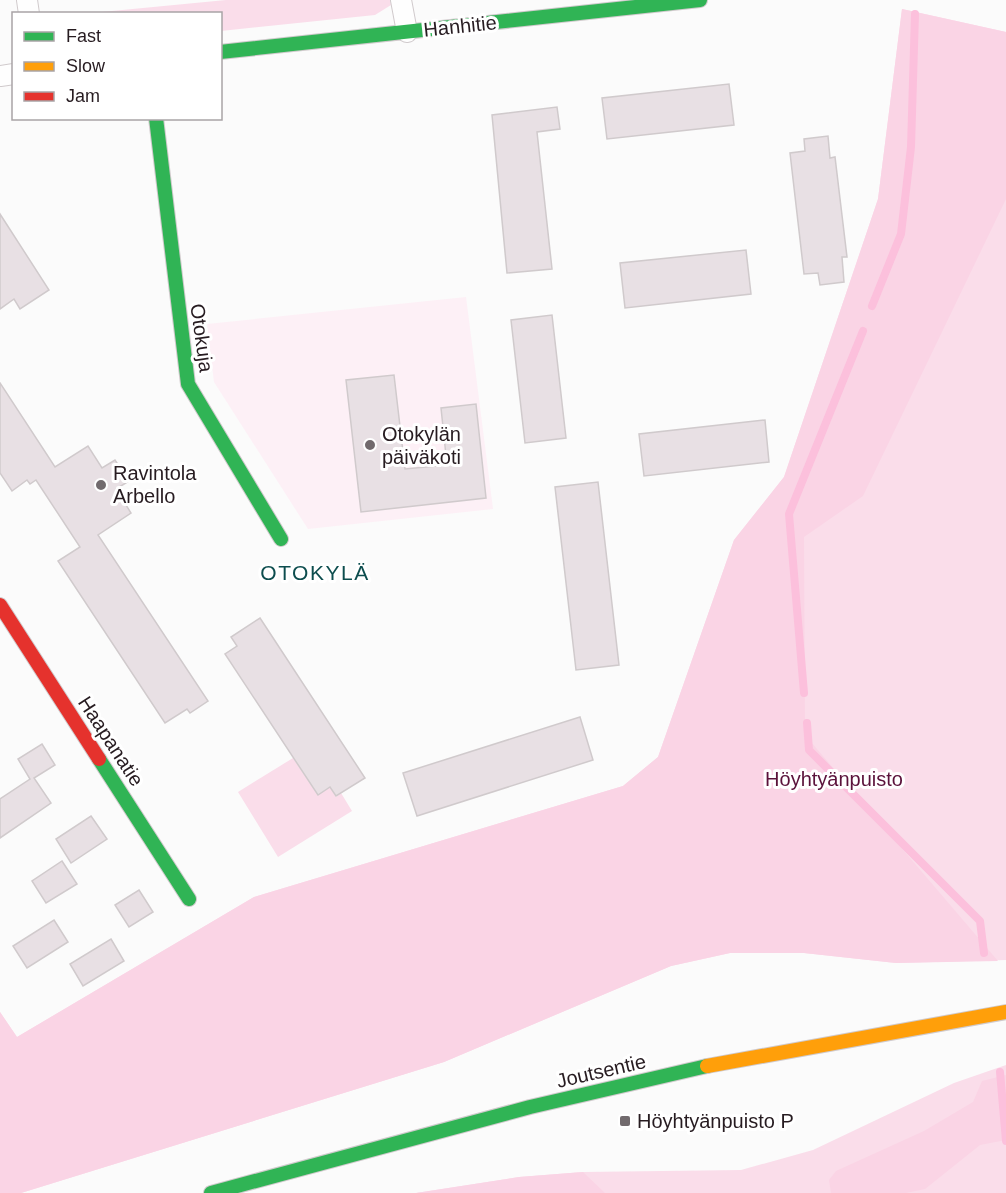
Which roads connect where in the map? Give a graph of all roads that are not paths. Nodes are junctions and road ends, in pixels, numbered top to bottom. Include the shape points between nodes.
1 (401, 0) edge
2 (700, 0) edge
3 (407, 32) junction
4 (222, 52) edge
5 (156, 120) edge
6 (281, 539) dead end
7 (0, 605) edge
8 (189, 899) dead end
9 (1006, 1012) edge
10 (211, 1193) edge

1 - 3 street
2 - 3 street, Hanhitie
3 - 4 street, Hanhitie
5 - 6 street, Otokuja via 188,384
7 - 8 street, Haapanatie
9 - 10 street, Joutsentie via 638,1081

